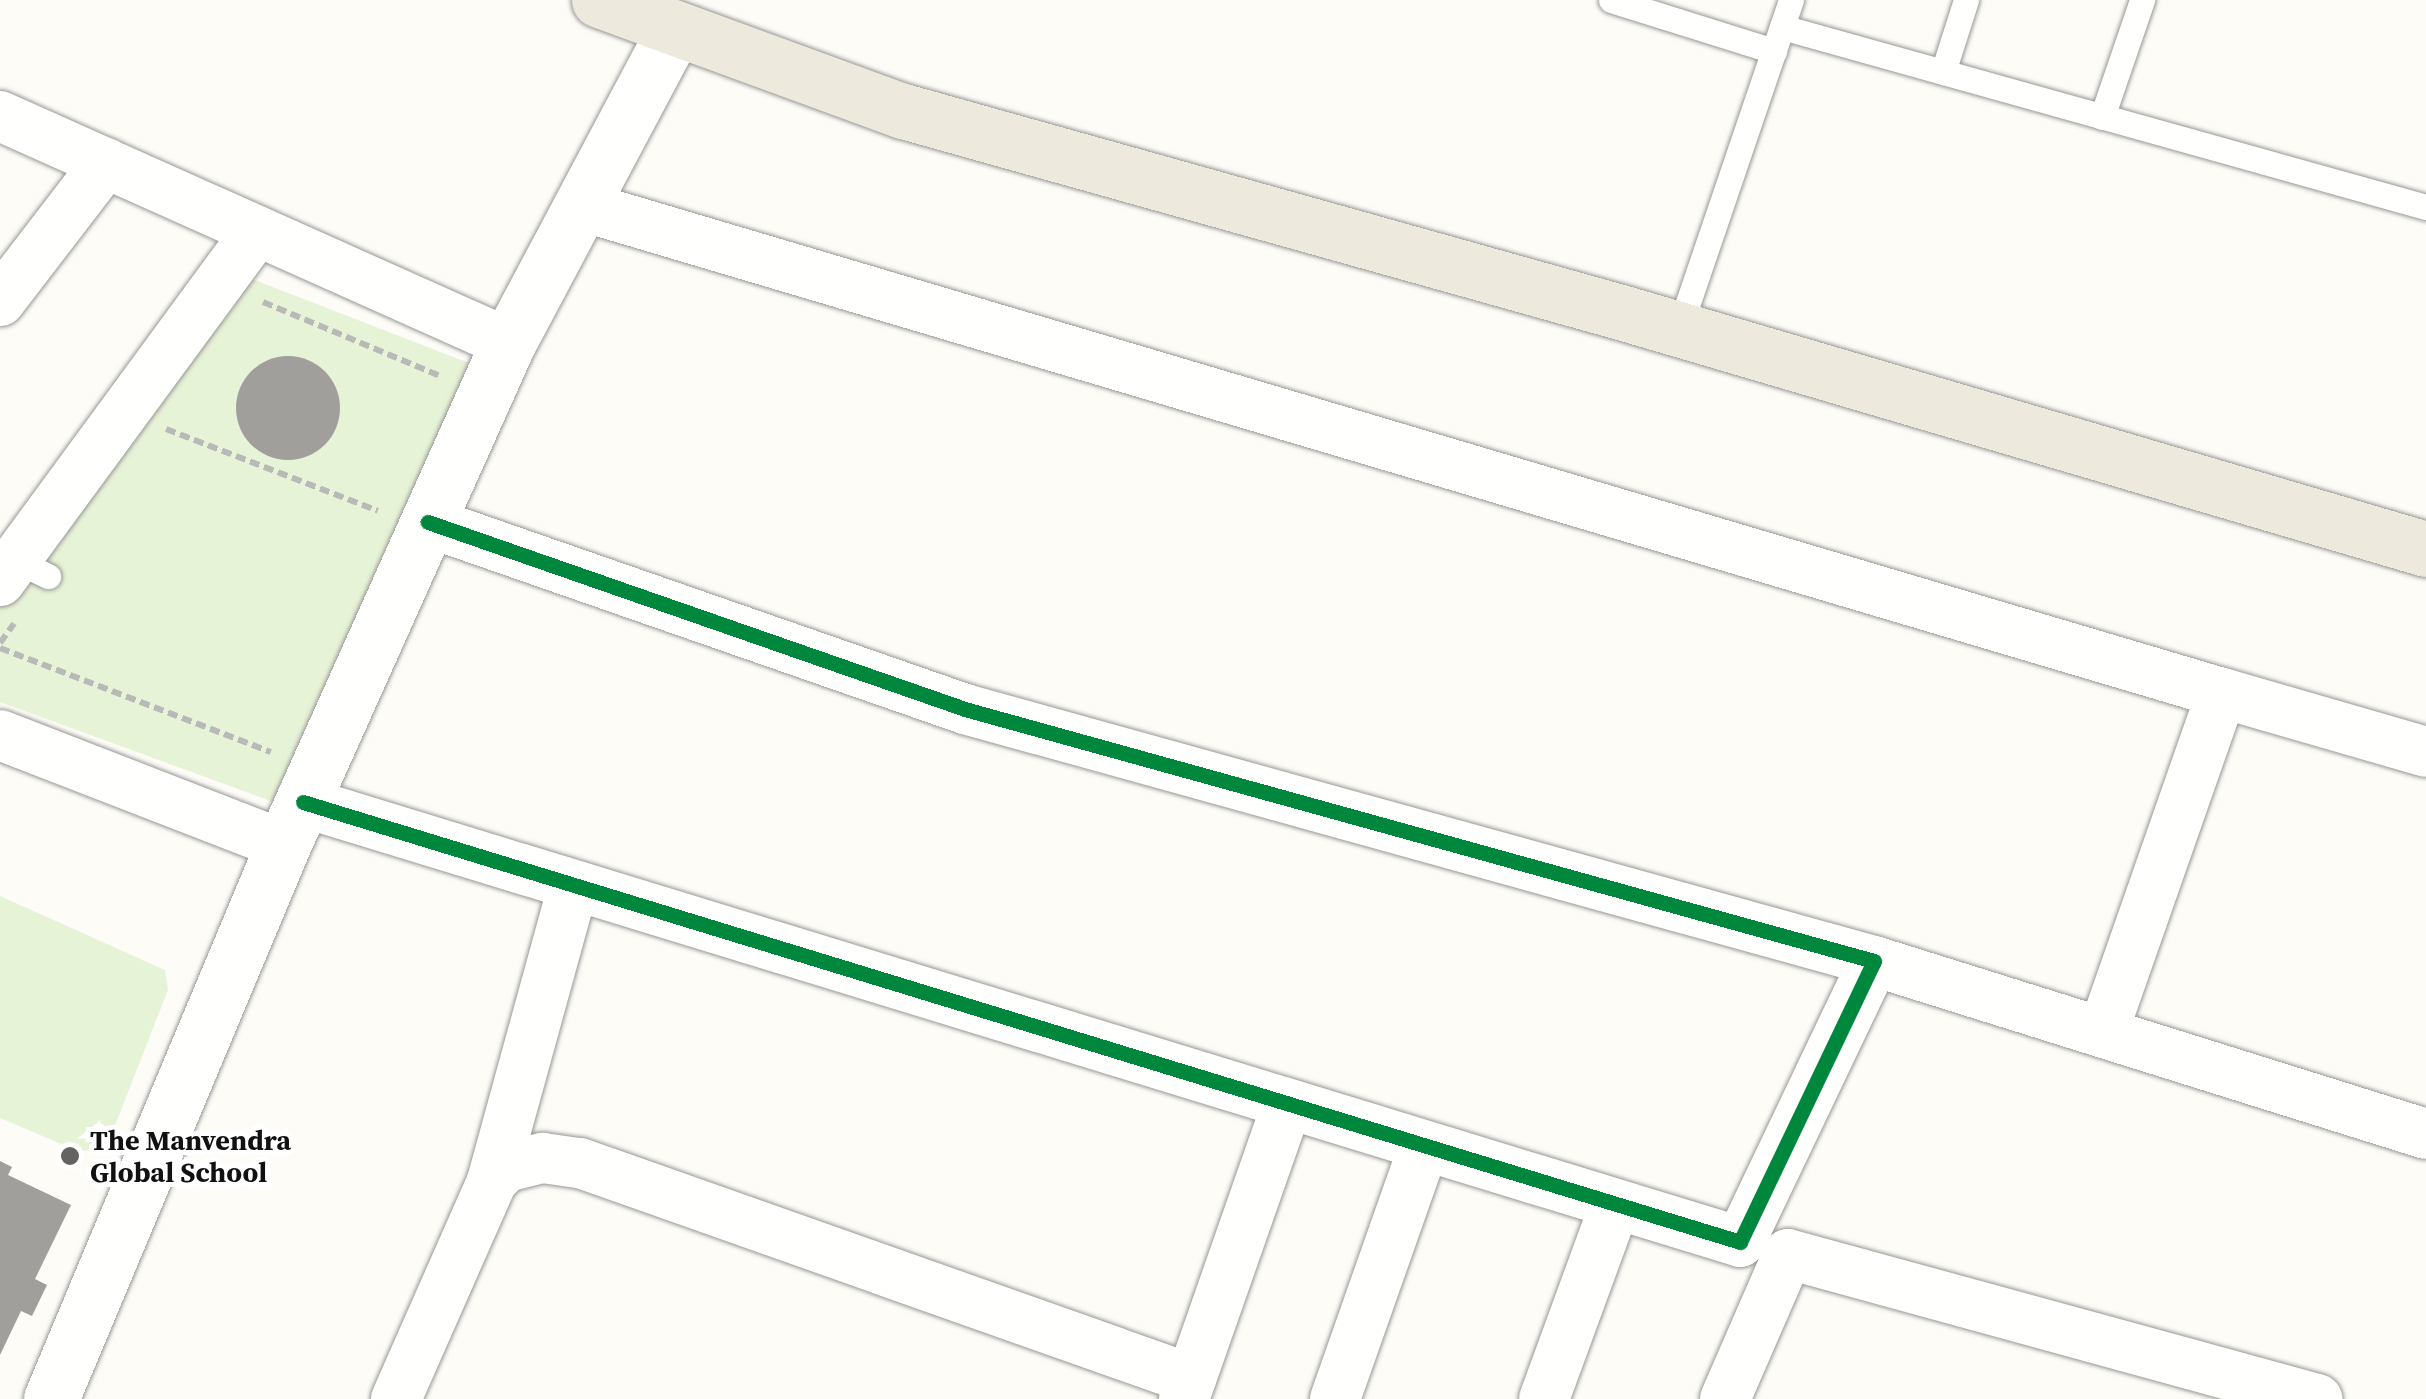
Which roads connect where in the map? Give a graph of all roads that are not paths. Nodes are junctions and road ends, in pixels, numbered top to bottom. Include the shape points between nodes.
1 (600, 0) edge
2 (1611, 0) edge
3 (1792, 0) edge
4 (1966, 0) edge
5 (2142, 0) edge
6 (675, 29) junction
7 (1778, 39) junction
8 (1942, 72) junction
9 (0, 116) edge
10 (2102, 116) junction
11 (106, 164) junction
12 (582, 206) junction
13 (2426, 207) edge
14 (257, 231) junction
15 (0, 301) edge
16 (1679, 329) junction
17 (508, 343) junction
18 (428, 522) junction
19 (2426, 549) edge
20 (21, 572) edge
21 (2222, 693) junction
22 (0, 735) edge
23 (2426, 752) edge
24 (293, 823) junction
25 (573, 886) junction
26 (1874, 960) junction
27 (2103, 1032) junction
28 (1286, 1107) junction
29 (2426, 1134) edge
30 (1423, 1149) junction
31 (492, 1181) junction
32 (1615, 1206) junction
33 (1740, 1242) junction
34 (1788, 1254) junction
35 (2186, 1384) edge
36 (1188, 1389) edge
37 (51, 1399) edge
38 (396, 1399) edge
39 (1335, 1399) edge
40 (1544, 1399) edge
41 (1725, 1399) edge
42 (2317, 1399) edge

1 - 6 main road
2 - 7 lane
3 - 7 lane
4 - 8 lane
5 - 10 lane
6 - 12 street
6 - 16 main road via 903,111
7 - 8 lane
7 - 16 lane
8 - 10 lane
9 - 11 street
10 - 13 lane
11 - 14 street
11 - 15 street
12 - 17 street
12 - 21 street
14 - 17 street
14 - 20 street
16 - 19 main road
17 - 18 street
18 - 24 street via 315,739
18 - 26 street via 965,709
21 - 23 street
21 - 27 street
22 - 24 street
24 - 25 street
24 - 37 street
25 - 28 street
25 - 31 street
26 - 27 street
26 - 33 street
27 - 29 street
28 - 30 street
28 - 36 street
30 - 32 street
30 - 39 street
31 - 36 street via 524,1159 580,1163
31 - 38 street
32 - 33 street
32 - 40 street
33 - 34 street
34 - 35 street
34 - 41 street
35 - 42 street

